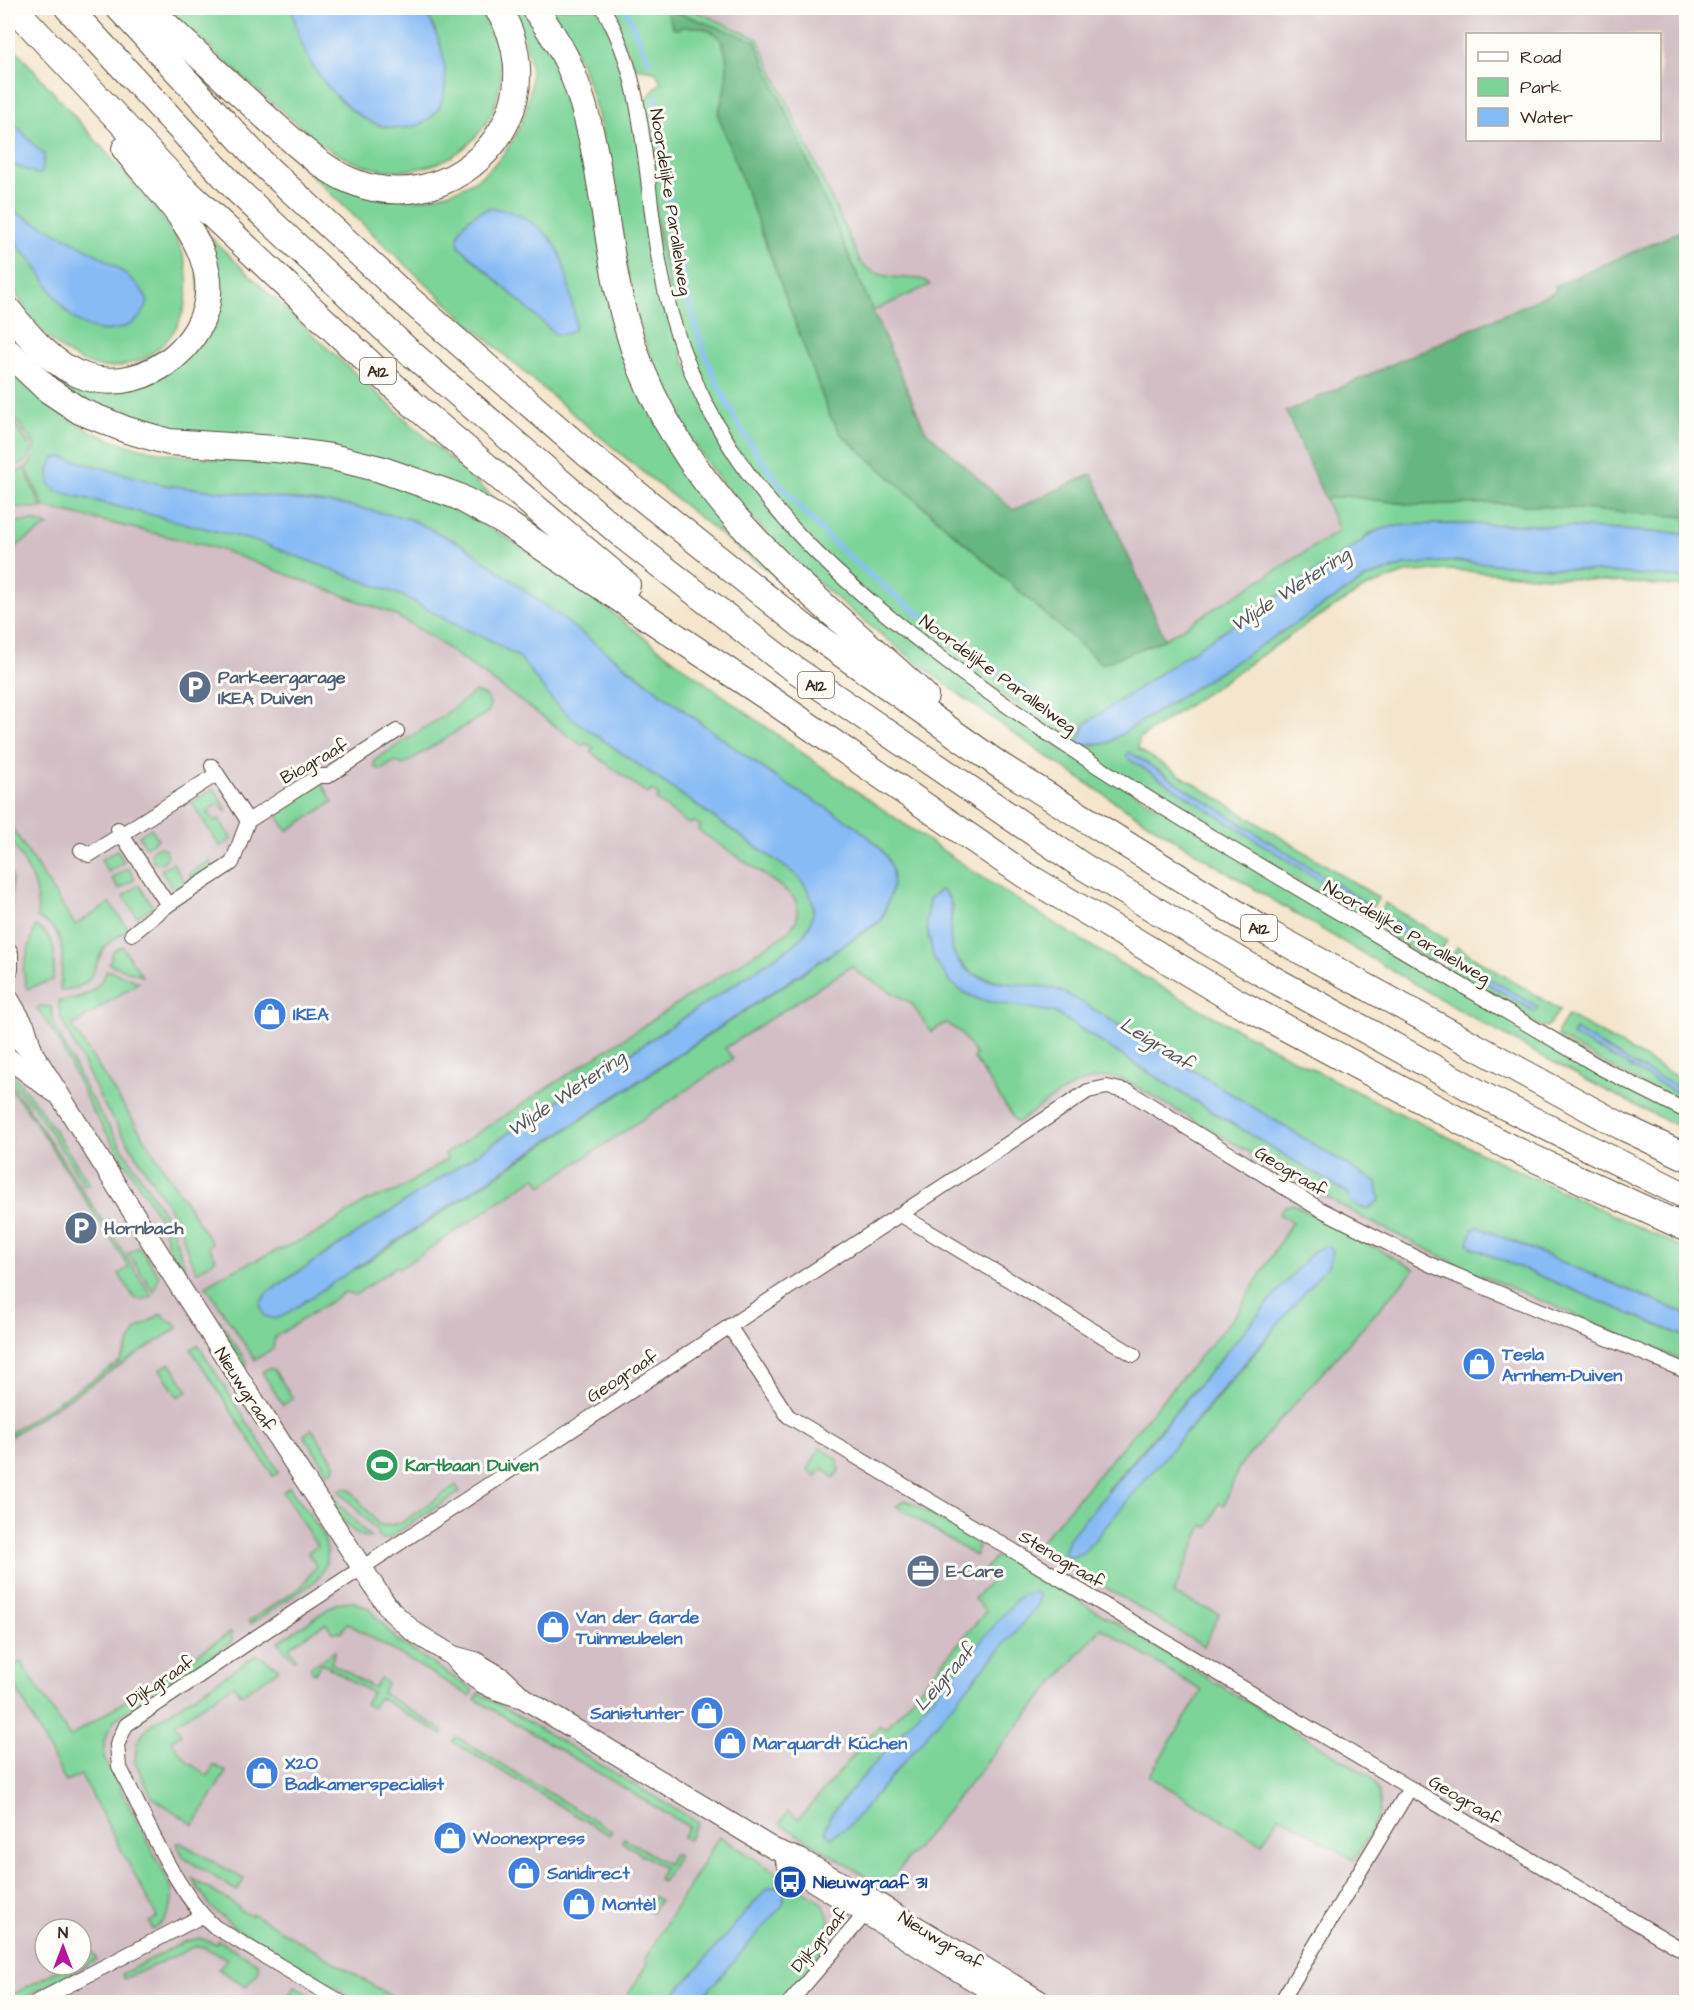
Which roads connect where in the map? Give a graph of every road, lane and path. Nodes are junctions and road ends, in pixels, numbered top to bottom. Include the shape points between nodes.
1 (13, 8) edge
2 (69, 8) edge
3 (118, 8) edge
4 (148, 8) edge
5 (497, 8) edge
6 (534, 8) edge
7 (603, 8) edge
8 (8, 310) edge
9 (8, 352) edge
10 (773, 701) junction
11 (397, 731) dead end
12 (1002, 767) junction
13 (248, 821) junction
14 (119, 831) junction
15 (81, 850) dead end
16 (168, 905) junction
17 (132, 934) dead end
18 (8, 953) edge
19 (8, 969) edge
20 (8, 998) edge
21 (8, 1029) edge
22 (33, 1053) junction
23 (8, 1058) edge
24 (63, 1098) junction
25 (1686, 1111) edge
26 (1686, 1157) edge
27 (1686, 1196) edge
28 (901, 1215) junction
29 (1686, 1228) edge
30 (729, 1326) junction
31 (1134, 1355) dead end
32 (1686, 1371) edge
33 (362, 1568) junction
34 (1410, 1788) junction
35 (870, 1908) junction
36 (202, 1916) junction
37 (1686, 1952) edge
38 (36, 2002) edge
39 (341, 2002) edge
40 (790, 2002) edge
41 (1008, 2002) edge
42 (1042, 2002) edge
43 (1281, 2002) edge

1 - 8 highway, A12 via 190,231 207,276 202,317 191,337 165,365 125,380 105,381 67,368 22,328
1 - 10 highway, A12 via 179,184 413,404 589,556
2 - 27 highway, A12 via 237,190 405,348 623,536 787,664 1084,867 1244,963 1490,1099
3 - 12 highway, A12 via 265,166 515,393 805,628
4 - 5 highway via 305,150 351,181 376,189 405,191 431,187 473,166 496,141 508,119 517,80 516,56 510,30
6 - 12 highway, A12 via 560,46 584,106 613,269 642,372 694,469 781,566
7 - 25 street, Noordelijke Parallelweg via 632,82 658,258 667,299 693,375 729,446 748,474 815,554 883,614 1002,703 1114,778 1603,1068
9 - 10 highway, A12 via 47,389 80,411 127,430 170,442 332,457 458,496 506,523
10 - 29 highway, A12 via 1022,873 1232,999 1507,1146
11 - 13 street, Biograaf
12 - 26 highway, A12 via 1270,934 1573,1100
13 - 14 street via 215,770
13 - 16 street via 232,863
14 - 15 street via 89,855
14 - 16 street
16 - 17 street
18 - 19 street
20 - 22 street, Nieuwgraaf via 25,1027
21 - 22 street, Nieuwgraaf
22 - 24 street, Nieuwgraaf
23 - 24 street, Nieuwgraaf
24 - 33 street, Nieuwgraaf
28 - 30 street, Geograaf
28 - 31 street
28 - 32 street, Geograaf via 1088,1091 1107,1087 1129,1092 1318,1208 1429,1264
30 - 33 street, Geograaf
30 - 34 street, Stenograaf via 788,1416
33 - 35 street, Nieuwgraaf via 400,1621 453,1656 475,1662 502,1678 523,1698 774,1849 800,1859
33 - 36 street, Dijkgraaf via 137,1718 121,1734 117,1745 119,1766
34 - 37 street, Geograaf
34 - 43 street, Geograaf
35 - 40 street, Dijkgraaf
35 - 41 street, Nieuwgraaf
35 - 42 street, Nieuwgraaf
36 - 38 street
36 - 39 street, Dijkgraaf

